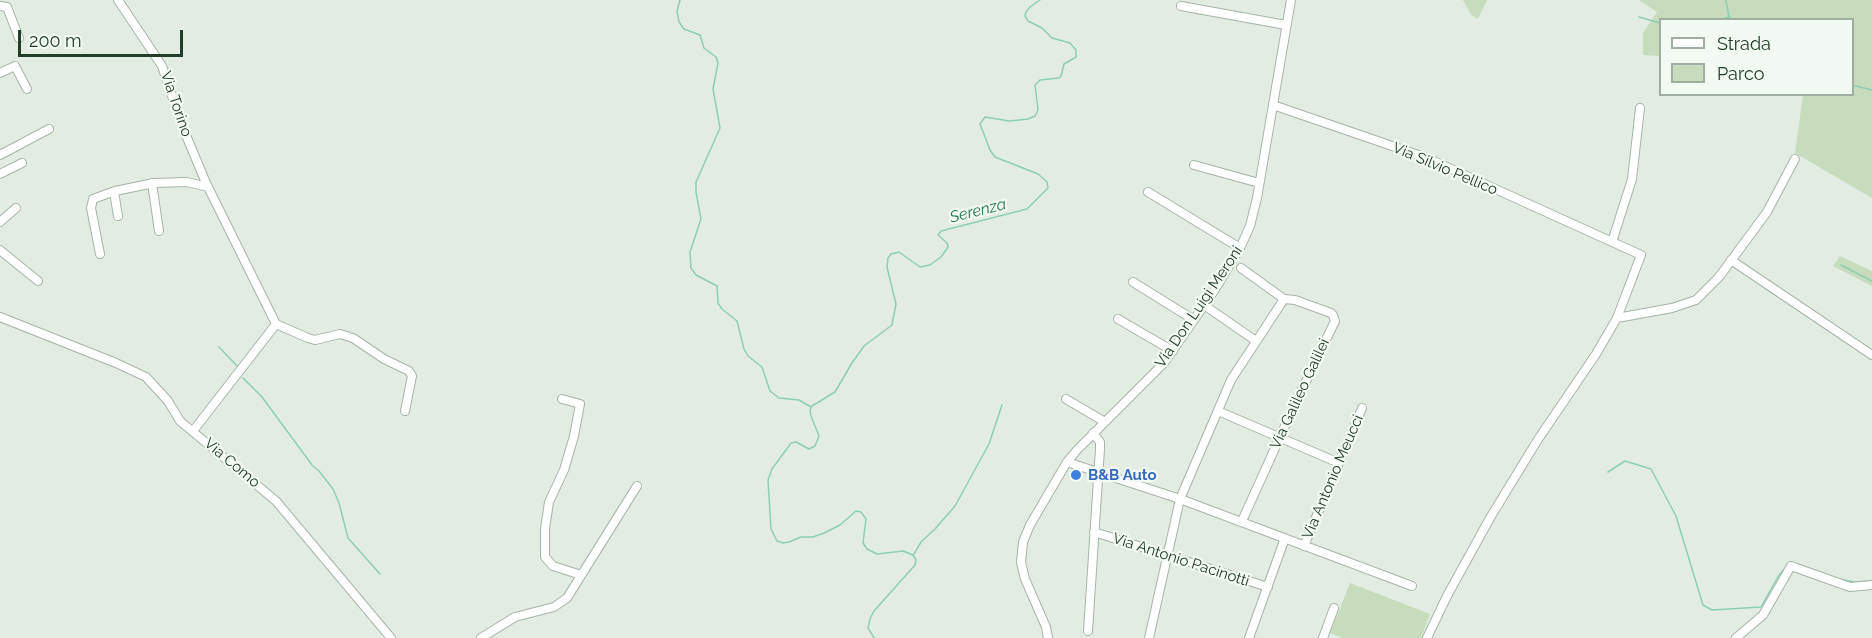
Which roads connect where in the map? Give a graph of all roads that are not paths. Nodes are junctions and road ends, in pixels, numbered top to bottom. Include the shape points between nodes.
1 (118, 0) edge
2 (1291, 0) edge
3 (0, 6) edge
4 (1181, 6) dead end
5 (1286, 25) junction
6 (19, 38) dead end
7 (0, 73) edge
8 (27, 89) dead end
9 (1273, 105) junction
10 (1640, 108) dead end
11 (49, 129) dead end
12 (0, 155) edge
13 (1795, 159) dead end
14 (22, 163) dead end
15 (1194, 165) dead end
16 (0, 174) edge
17 (152, 183) junction
18 (1259, 183) junction
19 (207, 185) junction
20 (114, 192) junction
21 (1148, 192) dead end
22 (16, 208) dead end
23 (118, 216) dead end
24 (0, 222) edge
25 (159, 231) dead end
26 (1612, 242) junction
27 (1240, 248) junction
28 (0, 250) edge
29 (100, 254) dead end
30 (1731, 260) junction
31 (1241, 268) dead end
32 (38, 281) dead end
33 (1133, 282) dead end
34 (1284, 298) junction
35 (1204, 305) junction
36 (0, 317) edge
37 (1617, 318) junction
38 (1119, 319) dead end
39 (1194, 320) junction
40 (276, 324) junction
41 (1256, 341) junction
42 (1173, 351) junction
43 (1872, 355) edge
44 (562, 399) dead end
45 (1066, 399) dead end
46 (1362, 408) dead end
47 (405, 411) dead end
48 (1218, 411) junction
49 (1105, 422) junction
50 (193, 431) junction
51 (1093, 434) junction
52 (1280, 438) junction
53 (1067, 462) junction
54 (1339, 463) junction
55 (1099, 473) junction
56 (637, 486) dead end
57 (1180, 499) junction
58 (1242, 521) junction
59 (1094, 532) junction
60 (1286, 538) junction
61 (1304, 546) junction
62 (1168, 554) junction
63 (581, 575) junction
64 (1872, 585) edge
65 (1412, 586) dead end
66 (1268, 587) junction
67 (1334, 608) dead end
68 (1088, 631) dead end
69 (391, 638) edge
70 (481, 638) edge
71 (1048, 638) edge
72 (1149, 638) edge
73 (1249, 638) edge
74 (1323, 638) edge
75 (1427, 638) edge
76 (1736, 638) edge

1 - 19 street, Via Torino via 162,66
2 - 5 street, Via Don Luigi Meroni
3 - 6 street via 7,7
4 - 5 street
5 - 9 street, Via Don Luigi Meroni
7 - 8 street via 15,66
9 - 18 street, Via Don Luigi Meroni
9 - 26 street, Via Silvio Pellico via 1427,158
10 - 26 street via 1632,179
11 - 12 street
13 - 30 street via 1767,213
14 - 16 street
15 - 18 street
17 - 19 street
17 - 20 street
17 - 25 street
18 - 27 street, Via Don Luigi Meroni via 1250,225
19 - 40 street, Via Torino
20 - 23 street
20 - 29 street via 93,199 91,208
21 - 27 street
22 - 24 street
26 - 37 street, Via Silvio Pellico via 1641,255
27 - 35 street, Via Don Luigi Meroni
28 - 32 street
30 - 37 street via 1696,300
30 - 43 street
31 - 34 street
33 - 39 street
34 - 41 street
34 - 52 street, Via Galileo Galilei via 1331,313 1335,321
35 - 39 street, Via Don Luigi Meroni
35 - 41 street
36 - 50 street, Via Como via 146,377
37 - 75 street via 1490,518
38 - 42 street
39 - 42 street, Via Don Luigi Meroni
40 - 47 street via 315,340 340,334 353,338 409,371 412,376
40 - 50 street
41 - 48 street via 1231,380
42 - 49 street, Via Don Luigi Meroni
44 - 63 street via 580,404 564,470 549,502 545,557 553,566
45 - 49 street
46 - 54 street, Via Antonio Meucci
48 - 52 street
48 - 57 street
49 - 51 street, Via Don Luigi Meroni
50 - 69 street, Via Como via 276,501
51 - 53 street, Via Don Luigi Meroni
51 - 55 street via 1100,442
52 - 54 street
52 - 58 street, Via Galileo Galilei
53 - 55 street
53 - 71 street, Via Don Luigi Meroni via 1023,542 1021,562 1025,579
54 - 61 street, Via Antonio Meucci
55 - 57 street
55 - 59 street
56 - 63 street
57 - 58 street
57 - 62 street
58 - 60 street
59 - 62 street, Via Antonio Pacinotti
59 - 68 street
60 - 61 street
60 - 66 street
61 - 65 street
62 - 66 street, Via Antonio Pacinotti
62 - 72 street
63 - 70 street via 567,598 554,607 515,617
64 - 76 street via 1850,587 1791,566 1763,615
66 - 73 street
67 - 74 street

